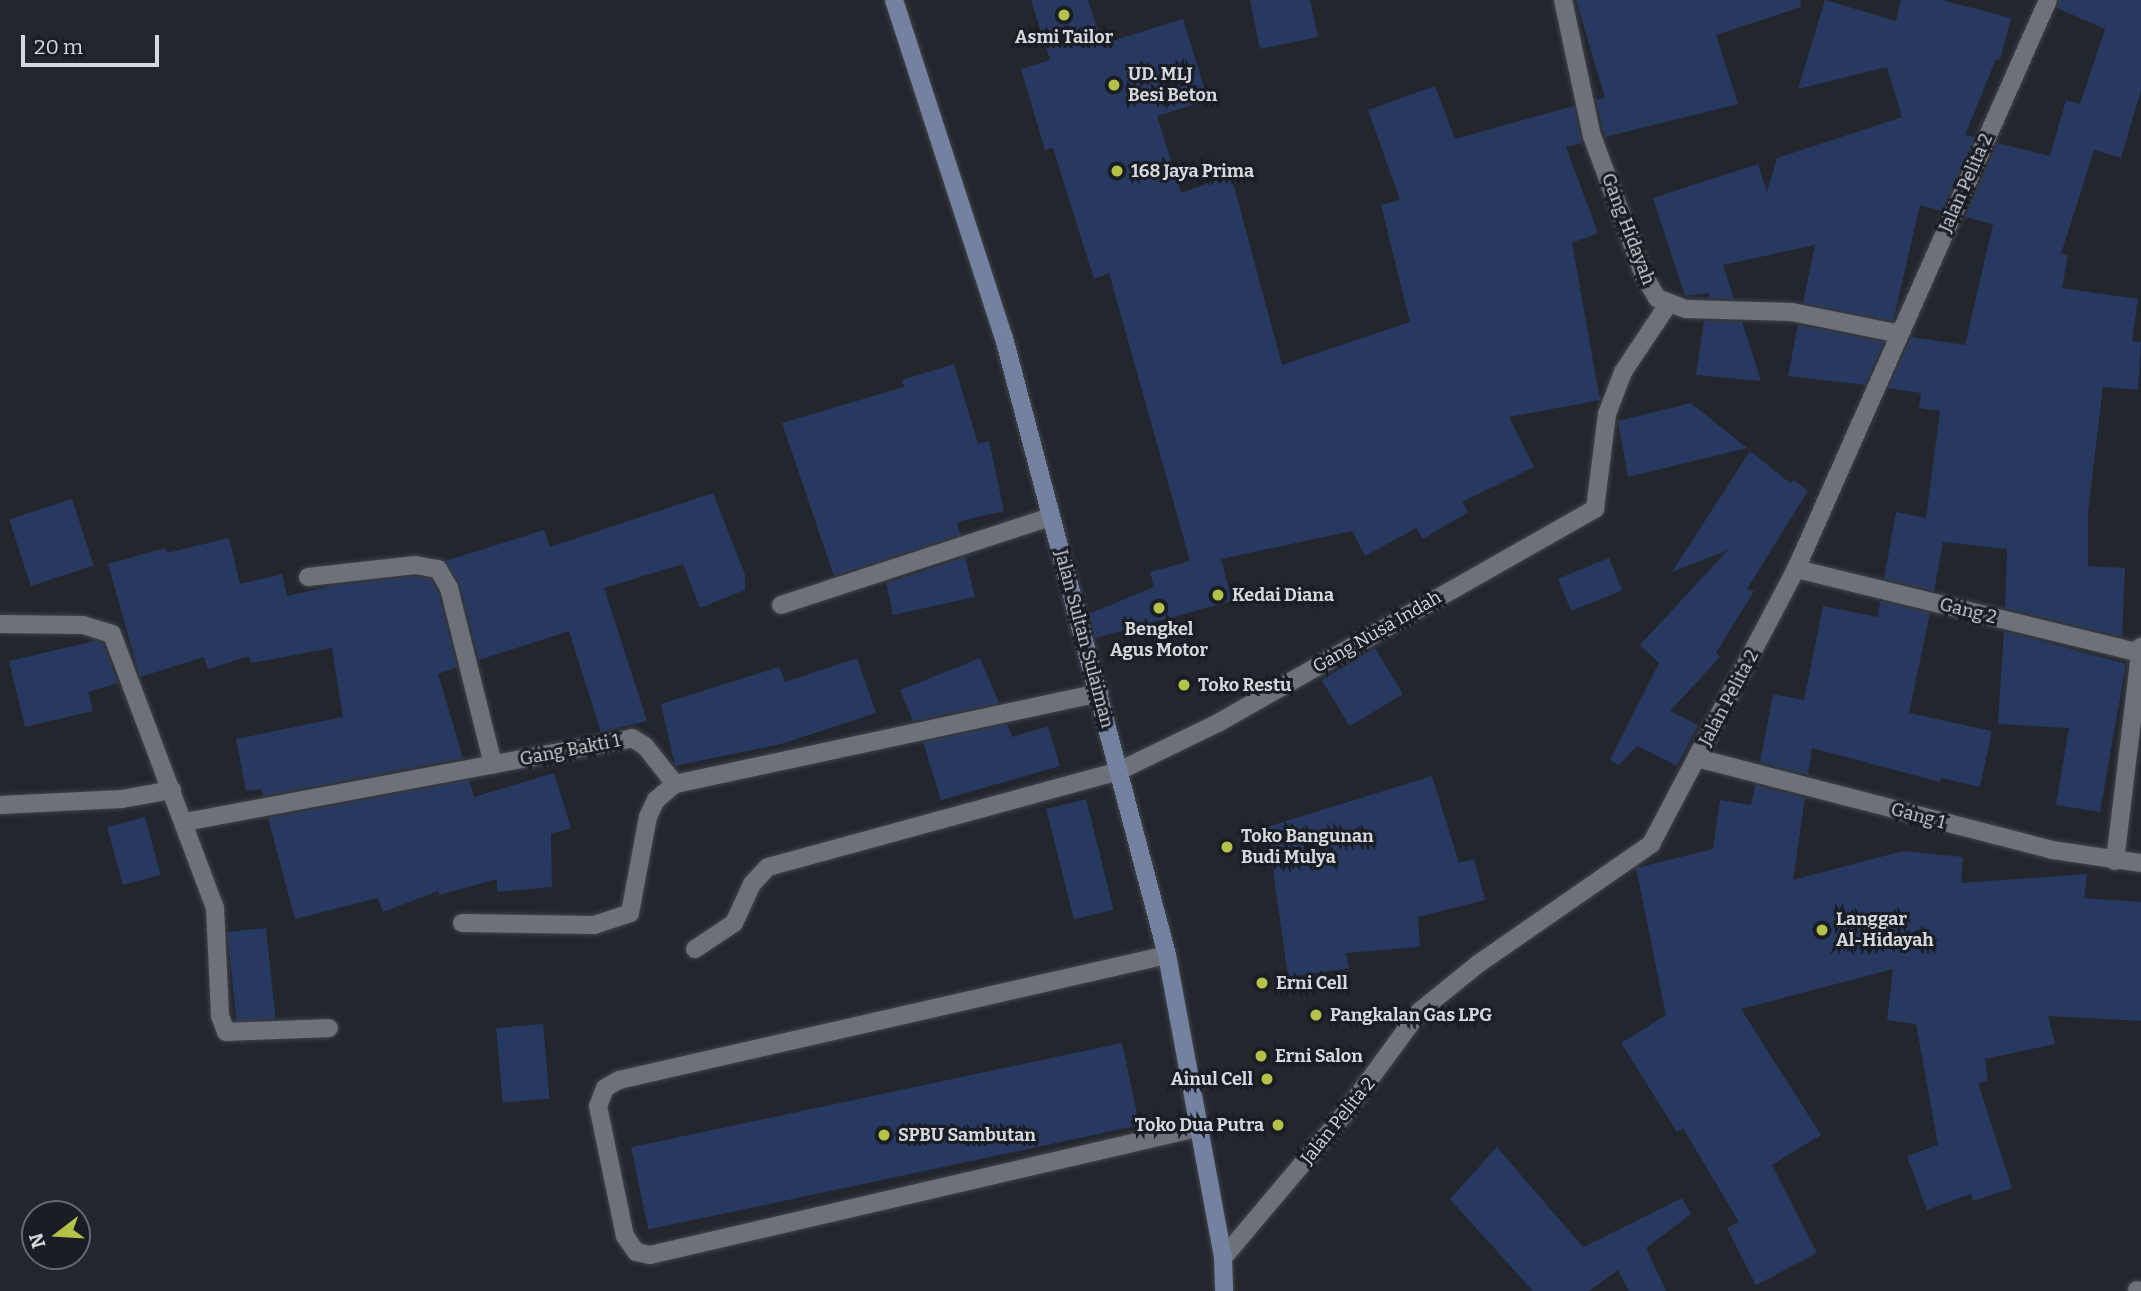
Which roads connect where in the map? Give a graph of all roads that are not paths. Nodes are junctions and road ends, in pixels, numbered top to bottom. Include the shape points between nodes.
1 (894, 0) edge
2 (1563, 0) edge
3 (2048, 0) edge
4 (1669, 303) junction
5 (1900, 334) junction
6 (1051, 517) junction
7 (1796, 569) junction
8 (307, 577) dead end
9 (781, 605) dead end
10 (0, 624) edge
11 (2141, 650) edge
12 (1099, 693) junction
13 (1697, 758) junction
14 (493, 765) junction
15 (1119, 771) junction
16 (675, 783) junction
17 (172, 790) junction
18 (0, 805) edge
19 (185, 822) junction
20 (2115, 861) junction
21 (2141, 863) edge
22 (462, 923) dead end
23 (695, 949) dead end
24 (1167, 955) junction
25 (329, 1028) dead end
26 (1201, 1127) junction
27 (1223, 1258) junction
28 (1224, 1291) edge

1 - 6 main road, Jalan Sultan Sulaiman via 1004,338
2 - 4 street, Gang Hidayah via 1592,136 1649,287 1657,299
3 - 5 street, Jalan Pelita 2
4 - 5 street, Gang Hidayah via 1686,309 1792,312
4 - 15 street, Gang Nusa Indah via 1623,372 1607,414 1595,509 1218,723
5 - 7 street, Jalan Pelita 2
6 - 9 street
6 - 12 main road, Jalan Sultan Sulaiman
7 - 11 street, Gang 2
7 - 13 street, Jalan Pelita 2
8 - 14 street via 415,565 438,569 449,588
10 - 17 street via 83,625 112,634
11 - 20 street
12 - 15 main road, Jalan Sultan Sulaiman
12 - 16 street
13 - 20 street, Gang 1 via 2052,850
13 - 27 street, Jalan Pelita 2 via 1651,844 1478,964 1420,1011 1345,1113
14 - 16 street, Gang Bakti 1 via 632,738 645,746
14 - 19 street, Gang Bakti 1
15 - 23 street, Gang Nusa Indah via 768,867 752,884 734,923
15 - 24 main road, Jalan Sultan Sulaiman
16 - 22 street via 656,800 648,817 631,913 594,925
17 - 18 street via 122,799
17 - 19 street
19 - 25 street via 215,908 224,1029 233,1035
20 - 21 street, Gang 1
24 - 26 main road, Jalan Sultan Sulaiman
24 - 26 street via 619,1080 605,1088 598,1106 625,1236 636,1252 650,1255
26 - 27 main road, Jalan Sultan Sulaiman
27 - 28 main road, Jalan Sultan Sulaiman

